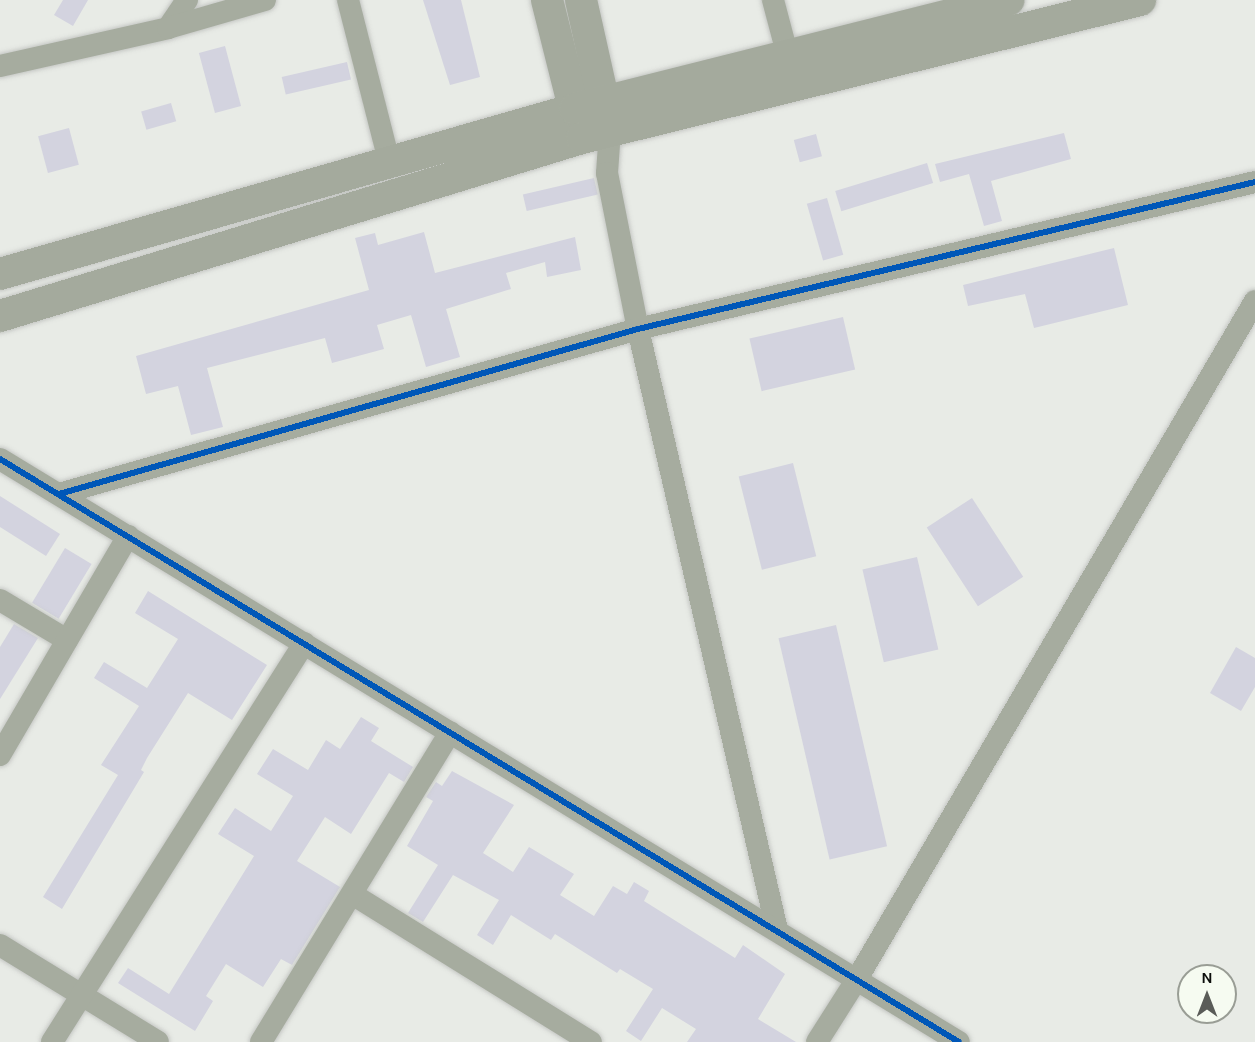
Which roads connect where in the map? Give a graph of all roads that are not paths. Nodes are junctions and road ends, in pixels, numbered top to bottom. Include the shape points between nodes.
1 (187, 0) edge
2 (265, 0) edge
3 (348, 0) edge
4 (547, 0) edge
5 (581, 0) edge
6 (773, 0) edge
7 (1008, 0) edge
8 (1140, 0) edge
9 (168, 28) junction
10 (787, 55) junction
11 (0, 66) edge
12 (795, 86) junction
13 (592, 120) junction
14 (389, 161) junction
15 (1255, 182) edge
16 (0, 274) edge
17 (1255, 301) edge
18 (0, 316) edge
19 (638, 329) junction
20 (0, 459) edge
21 (59, 495) junction
22 (128, 536) junction
23 (0, 600) edge
24 (67, 640) junction
25 (304, 643) junction
26 (9, 720) edge
27 (450, 732) junction
28 (0, 755) edge
29 (352, 894) junction
30 (777, 930) junction
31 (0, 945) edge
32 (858, 979) junction
33 (81, 994) junction
34 (52, 1042) edge
35 (158, 1042) edge
36 (261, 1042) edge
37 (591, 1042) edge
38 (817, 1042) edge
39 (959, 1042) edge

1 - 9 street
2 - 9 street
3 - 14 street
4 - 13 main road
5 - 13 main road
6 - 10 street
7 - 10 main road
8 - 12 main road
9 - 11 street
10 - 12 street
10 - 13 main road
12 - 13 main road
13 - 14 main road
13 - 18 main road
13 - 19 street via 607,173
14 - 16 main road
15 - 19 street
17 - 32 street
19 - 21 street
19 - 30 street
20 - 21 street
21 - 22 street
22 - 24 street
22 - 25 street
23 - 24 street
24 - 26 street
25 - 27 street
25 - 33 street
26 - 28 street
27 - 29 street
27 - 30 street
29 - 36 street
29 - 37 street
30 - 32 street
31 - 33 street
32 - 38 street
32 - 39 street
33 - 34 street
33 - 35 street

